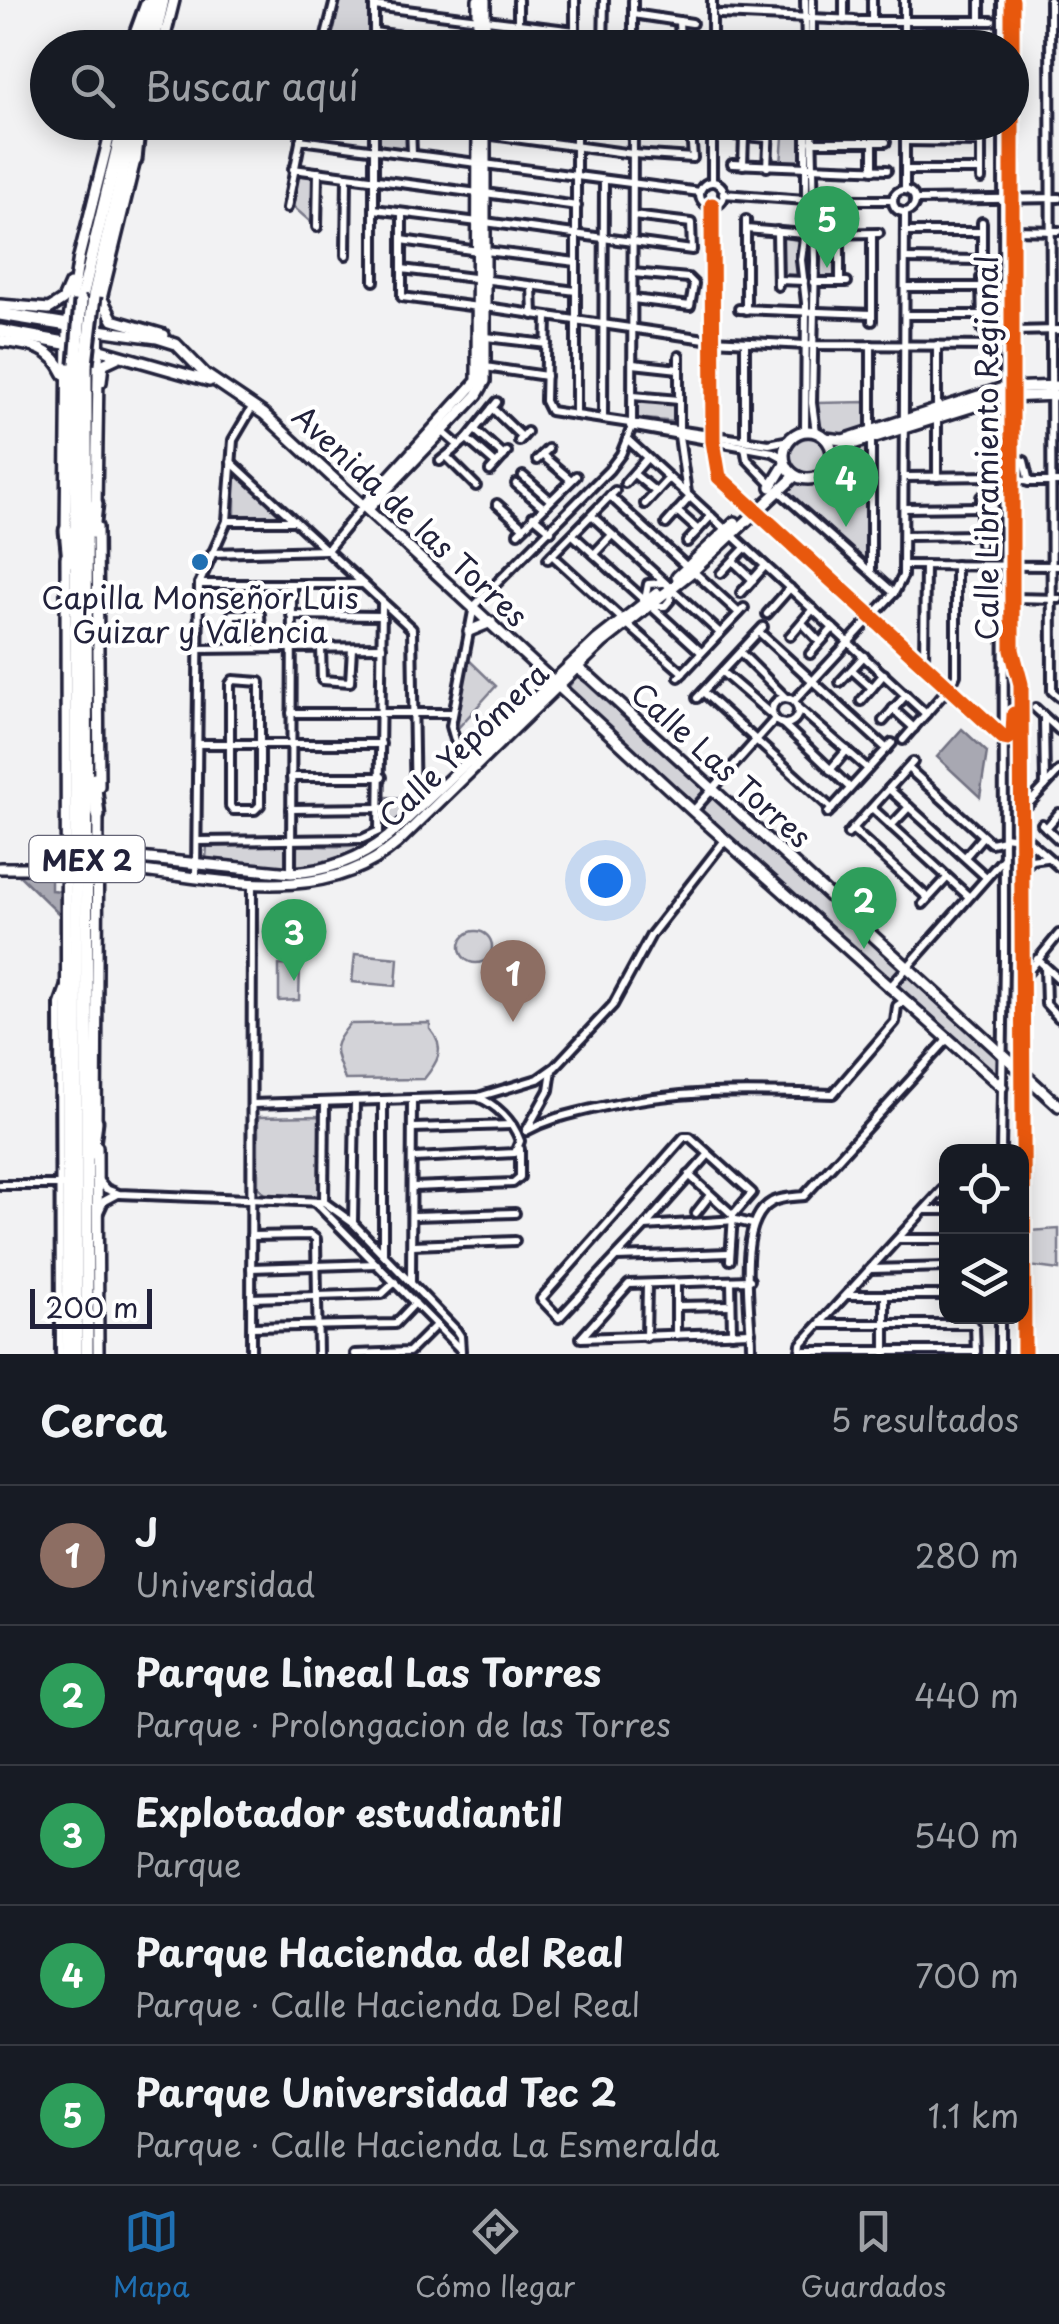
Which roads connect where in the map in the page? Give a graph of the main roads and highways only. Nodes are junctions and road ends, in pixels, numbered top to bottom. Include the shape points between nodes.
1 (149, 0) edge
2 (163, 0) edge
3 (174, 0) edge
4 (481, 0) edge
5 (141, 30) edge
6 (156, 30) edge
7 (166, 30) edge
8 (482, 30) edge
9 (108, 140) edge
10 (119, 140) edge
11 (135, 140) edge
12 (137, 140) edge
13 (482, 140) edge
14 (135, 160) joint
15 (80, 257) junction
16 (98, 299) junction
17 (75, 304) junction
18 (482, 307) junction
19 (18, 308) joint
20 (0, 309) edge
21 (50, 322) junction
22 (68, 325) junction
23 (98, 330) junction
24 (0, 332) edge
25 (43, 338) junction
26 (0, 341) edge
27 (170, 341) junction
28 (66, 342) junction
29 (97, 349) junction
30 (120, 357) junction
31 (81, 365) junction
32 (482, 366) junction
33 (66, 378) junction
34 (224, 386) junction
35 (1056, 391) edge
36 (96, 404) junction
37 (815, 434) junction
38 (871, 435) junction
39 (832, 459) junction
40 (784, 461) junction
41 (795, 476) junction
42 (775, 488) junction
43 (96, 504) junction
44 (364, 509) junction
45 (66, 530) junction
46 (82, 594) junction
47 (491, 622) junction
48 (469, 631) road end
49 (574, 666) junction
50 (557, 683) junction
51 (88, 733) junction
52 (472, 764) junction
53 (98, 815) junction
54 (98, 854) junction
55 (98, 866) junction
56 (0, 868) edge
57 (66, 868) junction
58 (1002, 1086) road end
59 (74, 1092) junction
60 (1059, 1106) edge
61 (96, 1121) junction
62 (67, 1168) junction
63 (92, 1217) junction
64 (64, 1354) edge
65 (76, 1354) edge
66 (86, 1354) edge
67 (98, 1354) edge

1 - 5 highway
2 - 6 highway
3 - 7 main road
4 - 8 main road
9 - 15 main road
10 - 17 highway, MEX 2
11 - 16 highway, MEX 2
12 - 14 highway
13 - 18 main road
14 - 16 main road
15 - 17 main road
15 - 19 main road via 60,303 44,310
16 - 17 main road via 90,314
16 - 23 main road
16 - 27 main road via 113,320
16 - 31 highway, MEX 2, bridge
17 - 22 main road
17 - 31 highway, MEX 2, bridge
18 - 32 main road
18 - 32 main road
19 - 20 highway
20 - 21 highway
21 - 22 highway
21 - 25 highway
22 - 23 highway
22 - 28 main road
23 - 27 main road
23 - 29 main road
24 - 25 highway, Avenida de las Torres
25 - 28 highway, Avenida de las Torres
26 - 33 main road via 42,348
27 - 34 main road, Avenida de las Torres
28 - 29 highway, Avenida de las Torres
28 - 31 main road
29 - 30 main road, Avenida de las Torres
29 - 31 main road
30 - 34 main road, Avenida de las Torres
30 - 36 main road via 103,364
31 - 33 main road
31 - 36 main road
31 - 46 highway, MEX 2
32 - 44 main road via 468,393
32 - 44 main road via 481,390
33 - 45 main road
34 - 44 main road, Avenida de las Torres via 254,405
35 - 38 main road via 1008,392
36 - 43 main road
37 - 38 main road via 843,440
37 - 39 main road
37 - 40 main road via 789,440
38 - 39 main road
39 - 41 main road via 818,478
40 - 41 main road
40 - 42 main road, Calle Yepómera
41 - 42 main road, Calle Yepómera
42 - 49 main road, Calle Yepómera via 690,570
43 - 46 highway
43 - 53 main road
44 - 47 main road, Avenida de las Torres
45 - 46 highway
45 - 57 main road
46 - 51 highway, MEX 2
46 - 59 highway, MEX 2
47 - 48 main road
47 - 50 main road, Avenida de las Torres
49 - 50 main road, Calle Yepómera
49 - 60 main road, Calle Las Torres
50 - 52 main road, Calle Yepómera
50 - 58 main road, Avenida de las Torres
51 - 53 highway
51 - 63 highway, MEX 2
52 - 54 main road, Calle Yepómera via 388,837 321,870 291,873
52 - 55 main road, Calle Yepómera via 398,843 335,878 252,882
53 - 54 main road
54 - 55 main road
55 - 61 main road
56 - 57 main road
57 - 62 main road
59 - 62 highway
59 - 65 highway, MEX 2
61 - 63 highway
61 - 63 main road
62 - 64 main road
63 - 66 highway, MEX 2
63 - 67 main road

